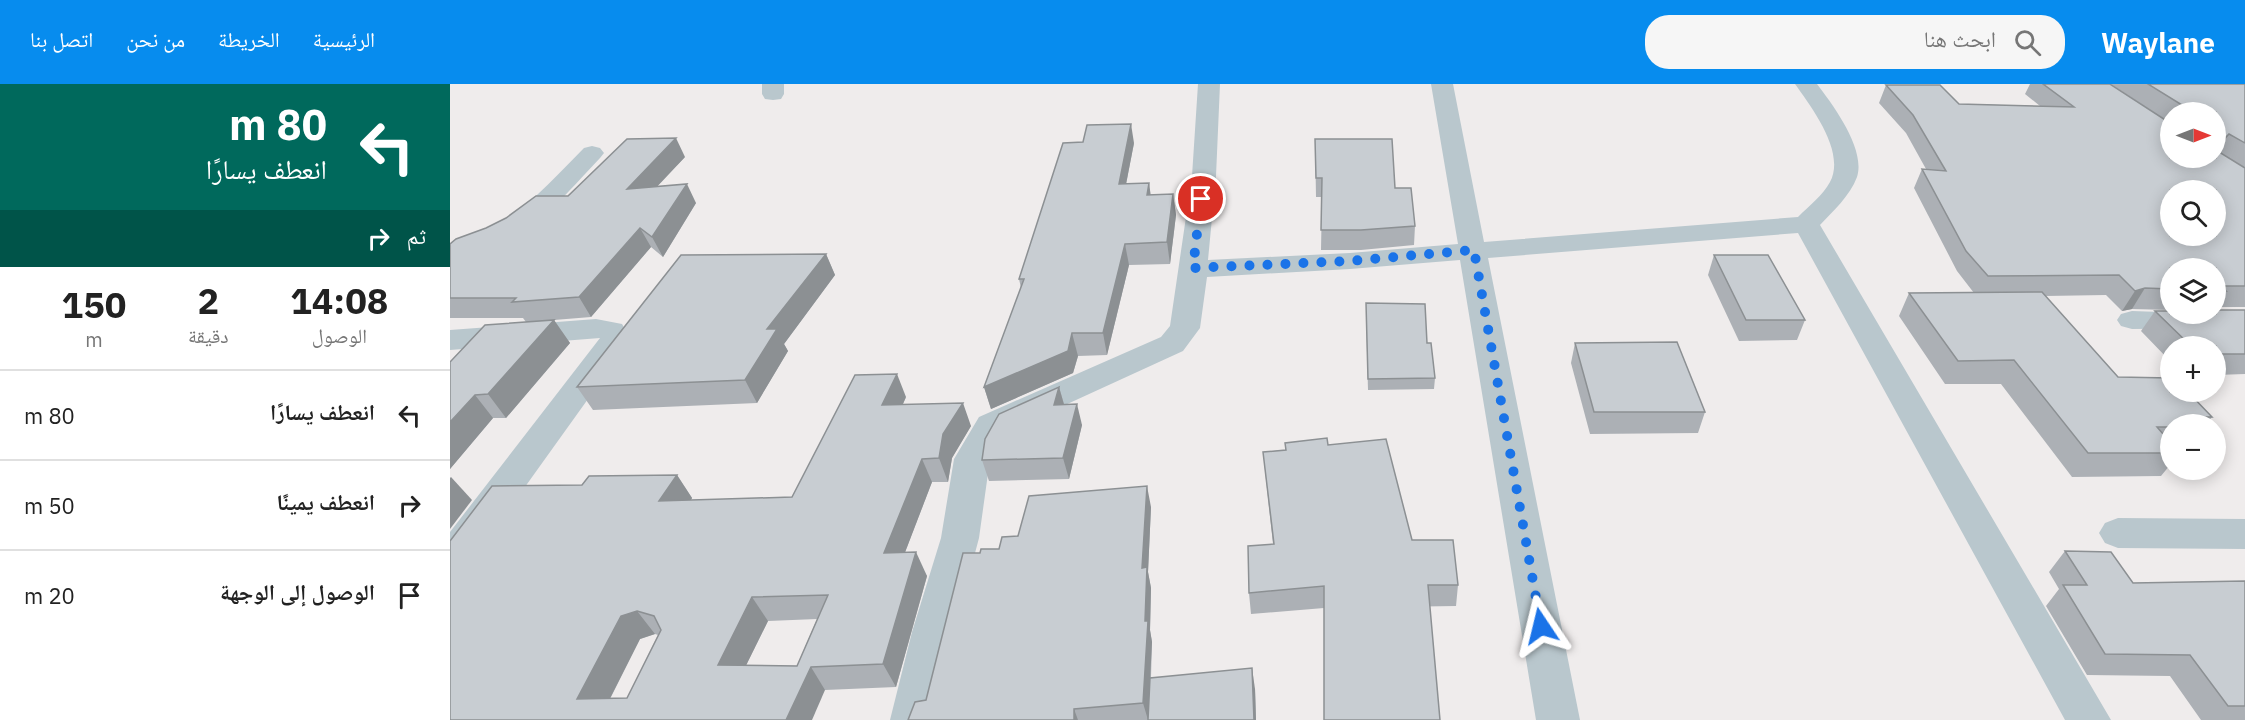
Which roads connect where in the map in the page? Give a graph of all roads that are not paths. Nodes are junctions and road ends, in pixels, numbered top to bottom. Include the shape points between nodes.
1 (1209, 84) edge
2 (1442, 84) edge
3 (1806, 84) edge
4 (592, 153) dead end
5 (1806, 224) junction
6 (1474, 250) junction
7 (450, 253) edge
8 (1193, 268) junction
9 (2245, 319) edge
10 (2132, 320) dead end
11 (450, 340) edge
12 (2118, 533) dead end
13 (2245, 534) edge
14 (450, 561) edge
15 (912, 720) edge
16 (1558, 720) edge
17 (2089, 720) edge

1 - 8 street
2 - 6 street
3 - 5 street via 1843,145 1846,173 1834,195
4 - 7 street via 510,232 482,246
5 - 6 street
5 - 17 street
6 - 8 street via 1350,261
6 - 16 street
8 - 15 street via 1185,328 1172,344 991,425 972,459 960,538
9 - 10 street
11 - 14 street via 596,328 608,328 616,339
12 - 13 street

